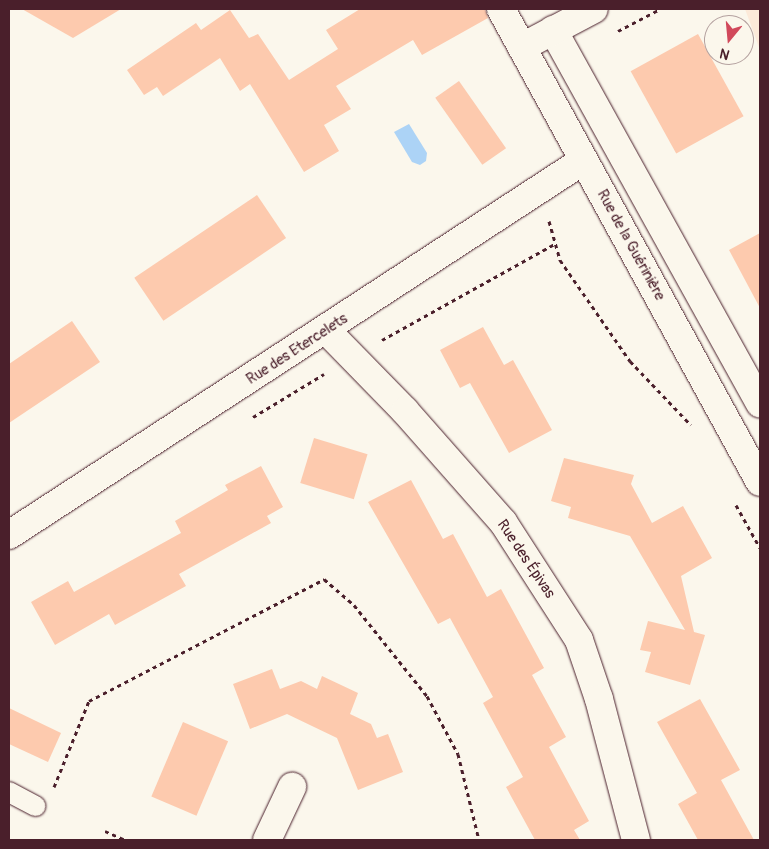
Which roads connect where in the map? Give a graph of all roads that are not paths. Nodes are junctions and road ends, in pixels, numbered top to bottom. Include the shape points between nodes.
1 (501, 9) edge
2 (594, 9) edge
3 (553, 30) junction
4 (522, 47) junction
5 (584, 160) junction
6 (326, 330) junction
7 (760, 404) edge
8 (760, 482) edge
9 (9, 535) edge
10 (292, 787) dead end
11 (9, 792) edge
12 (36, 806) road end
13 (268, 840) edge
14 (636, 840) edge

1 - 4 street, Rue de la Guérinière
2 - 3 street
3 - 4 street
3 - 7 street
4 - 5 street, Rue de la Guérinière
5 - 6 street, Rue des Etercelets
5 - 8 street, Rue de la Guérinière
6 - 9 street, Rue des Etercelets
6 - 14 street, Rue des Épivas via 405,411 502,522 579,640 599,699
10 - 13 street
11 - 12 lane

